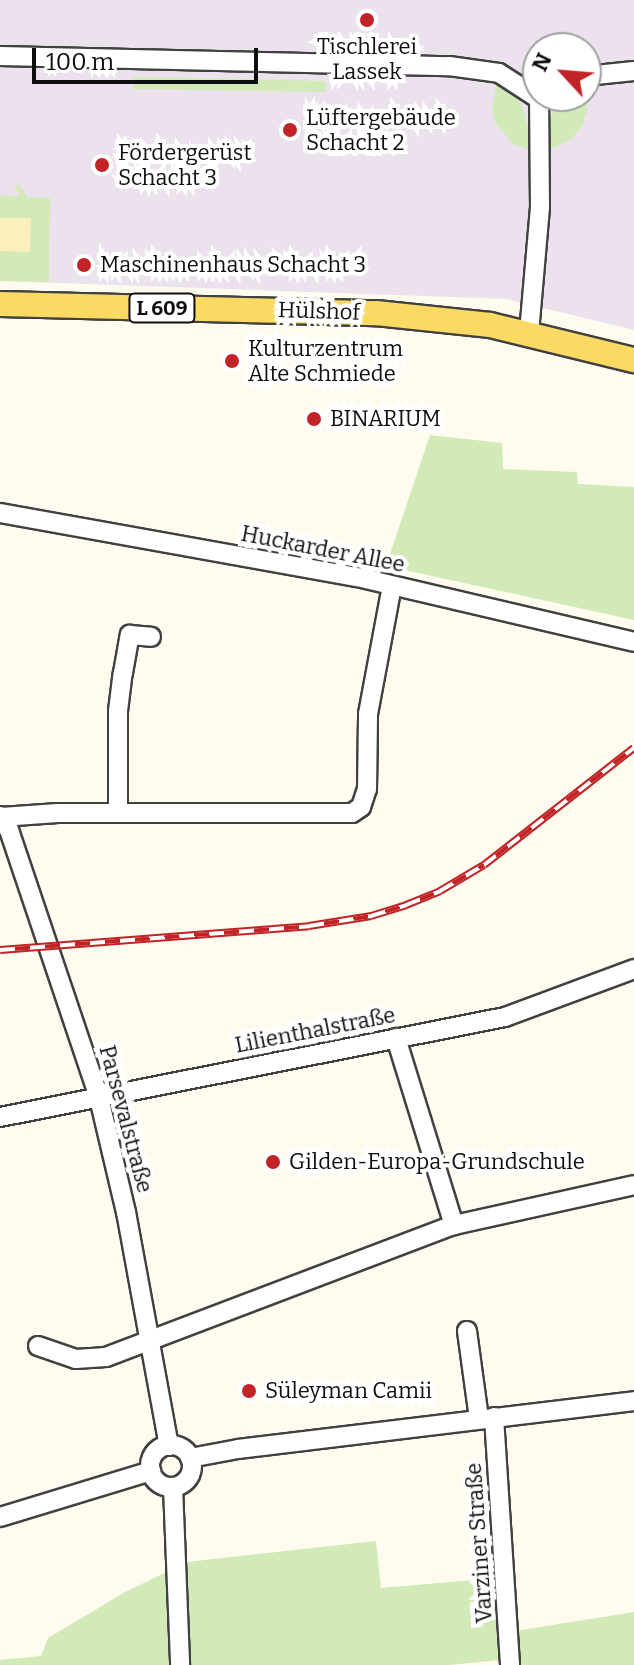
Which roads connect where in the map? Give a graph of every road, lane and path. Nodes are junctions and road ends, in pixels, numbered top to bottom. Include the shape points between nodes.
1 (0, 56) edge
2 (634, 71) edge
3 (602, 74) edge
4 (522, 86) edge
5 (542, 112) edge
6 (0, 304) edge
7 (529, 333) junction
8 (634, 360) edge
9 (0, 513) edge
10 (392, 586) junction
11 (151, 637) dead end
12 (634, 642) edge
13 (118, 813) junction
14 (1, 816) edge
15 (634, 969) edge
16 (396, 1038) junction
17 (99, 1098) junction
18 (0, 1117) edge
19 (634, 1185) edge
20 (454, 1225) junction
21 (467, 1331) dead end
22 (151, 1339) junction
23 (38, 1346) dead end
24 (634, 1401) edge
25 (487, 1418) junction
26 (169, 1446) junction
27 (190, 1458) junction
28 (151, 1471) junction
29 (173, 1487) junction
30 (0, 1517) edge
31 (180, 1665) edge
32 (510, 1665) edge

1 - 4 street via 449,66 499,73
2 - 3 street
5 - 7 street
6 - 7 main road, Hülshof / L 609 via 347,312 471,322
7 - 8 main road, Hülshof / L 609
9 - 10 street, Huckarder Allee
10 - 12 street, Huckarder Allee
10 - 13 street via 371,692 367,789 361,807 340,815
11 - 13 street via 130,635 118,711
13 - 14 street
14 - 17 street, Parsevalstraße
15 - 16 street, Lilienthalstraße via 505,1017
16 - 17 street, Lilienthalstraße
16 - 20 street
17 - 18 street, Lilienthalstraße
17 - 22 street, Parsevalstraße
19 - 20 street
20 - 22 street
21 - 25 street, Varziner Straße
22 - 23 street via 91,1361
22 - 26 street, Parsevalstraße
24 - 25 street
25 - 27 street
25 - 32 street, Varziner Straße
26 - 27 street via 182,1448
26 - 28 street via 152,1457
27 - 29 street via 188,1478
28 - 29 street via 158,1482
28 - 30 street
29 - 31 street

